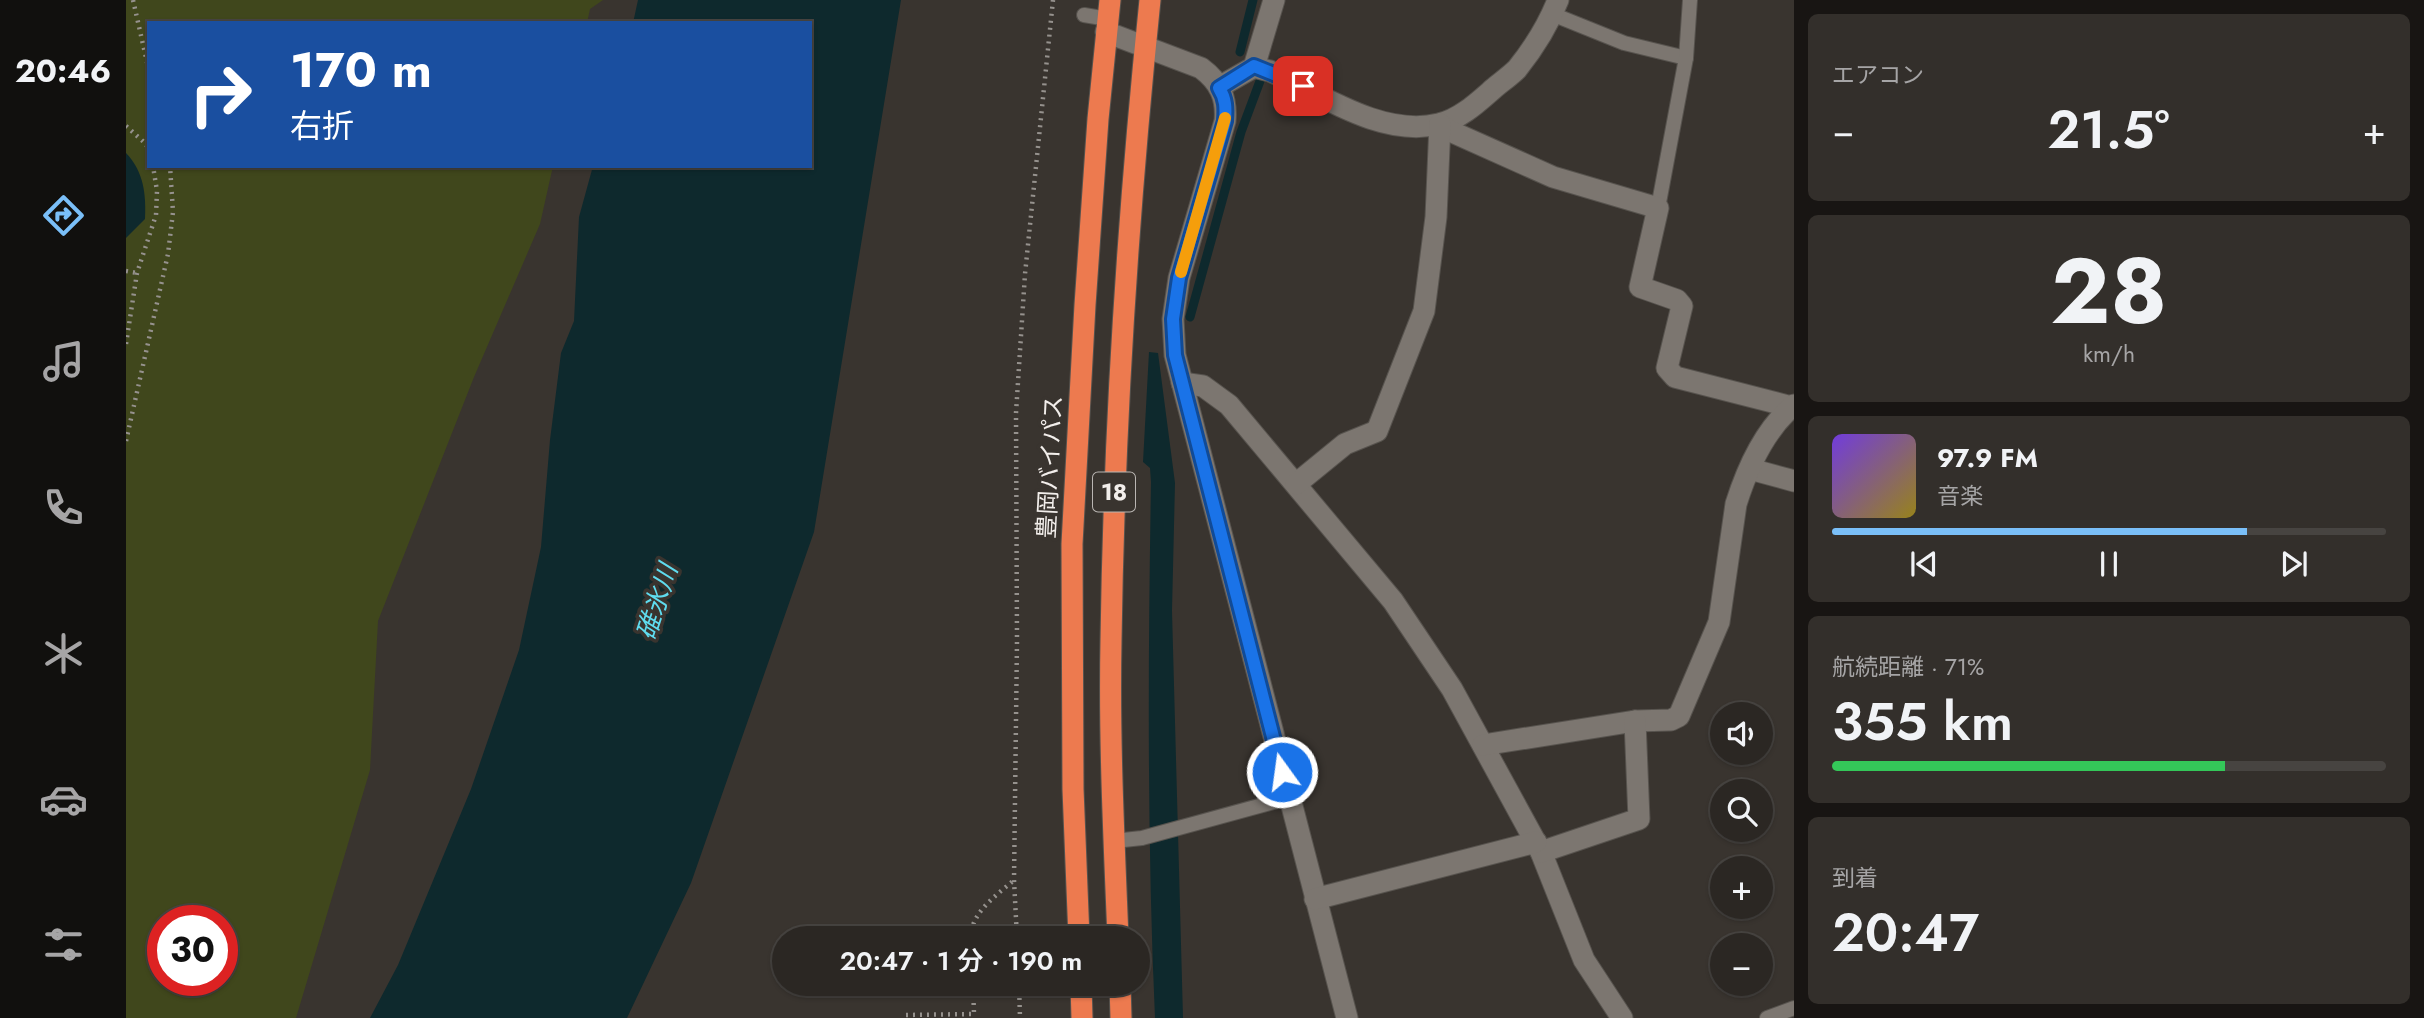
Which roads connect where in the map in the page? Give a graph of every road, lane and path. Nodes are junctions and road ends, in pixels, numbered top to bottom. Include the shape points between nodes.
1 (133, 0) edge
2 (1053, 0) edge
3 (1150, 0) edge
4 (1274, 0) edge
5 (1690, 0) edge
6 (1555, 7) edge
7 (1084, 15) dead end
8 (1108, 17) edge
9 (1145, 47) junction
10 (1686, 58) junction
11 (147, 62) edge
12 (1254, 66) junction
13 (1219, 88) junction
14 (1440, 124) junction
15 (126, 126) edge
16 (147, 146) edge
17 (153, 168) edge
18 (170, 168) edge
19 (1658, 208) junction
20 (126, 271) edge
21 (137, 274) junction
22 (126, 344) edge
23 (1182, 383) junction
24 (1793, 406) edge
25 (126, 441) edge
26 (1750, 469) junction
27 (1794, 481) edge
28 (1296, 484) junction
29 (1635, 721) junction
30 (1483, 746) junction
31 (1288, 798) junction
32 (1114, 841) junction
33 (1538, 847) junction
34 (1014, 880) junction
35 (1315, 899) junction
36 (973, 926) edge
37 (1016, 926) edge
38 (1079, 926) edge
39 (1118, 926) edge
40 (973, 996) edge
41 (1019, 996) edge
42 (1081, 996) edge
43 (1120, 996) edge
44 (1794, 1008) edge
45 (906, 1015) dead end
46 (1020, 1018) edge
47 (1082, 1018) edge
48 (1121, 1018) edge
49 (1346, 1018) edge
50 (1622, 1018) edge
51 (1767, 1018) edge

1 - 11 path
2 - 34 path via 1016,413
3 - 9 highway, 18
4 - 12 street
5 - 10 lane
6 - 10 lane via 1624,43
6 - 14 street via 1516,70 1465,112
7 - 8 lane
8 - 9 street
8 - 38 highway, 豊岡バイパス / 18 via 1086,279 1072,544
9 - 13 street via 1201,68
9 - 32 highway, 18 via 1122,320 1114,485
10 - 19 lane
12 - 13 street
12 - 14 street via 1366,117 1409,127
13 - 23 street via 1225,121 1188,240 1173,319
14 - 19 street via 1553,177
14 - 28 street via 1436,217 1424,311 1377,430 1345,444
15 - 16 path
17 - 21 path via 156,215
18 - 25 path via 173,212 168,254
19 - 24 street via 1640,287 1682,306 1667,368 1675,377
20 - 21 path
21 - 22 path
23 - 28 street via 1203,386 1229,405
23 - 31 street
24 - 26 street via 1775,423
26 - 27 street
26 - 29 street via 1736,504 1719,622 1679,716
28 - 30 street via 1393,601 1452,689
29 - 30 street
29 - 33 street via 1639,819
30 - 33 street
31 - 32 lane via 1142,838
31 - 35 street
32 - 39 highway, 18
33 - 35 street
33 - 50 street via 1584,960
34 - 36 path via 985,907
34 - 37 path
35 - 49 street
40 - 45 path via 974,1014
41 - 46 path
42 - 47 highway
43 - 48 highway
44 - 51 lane

